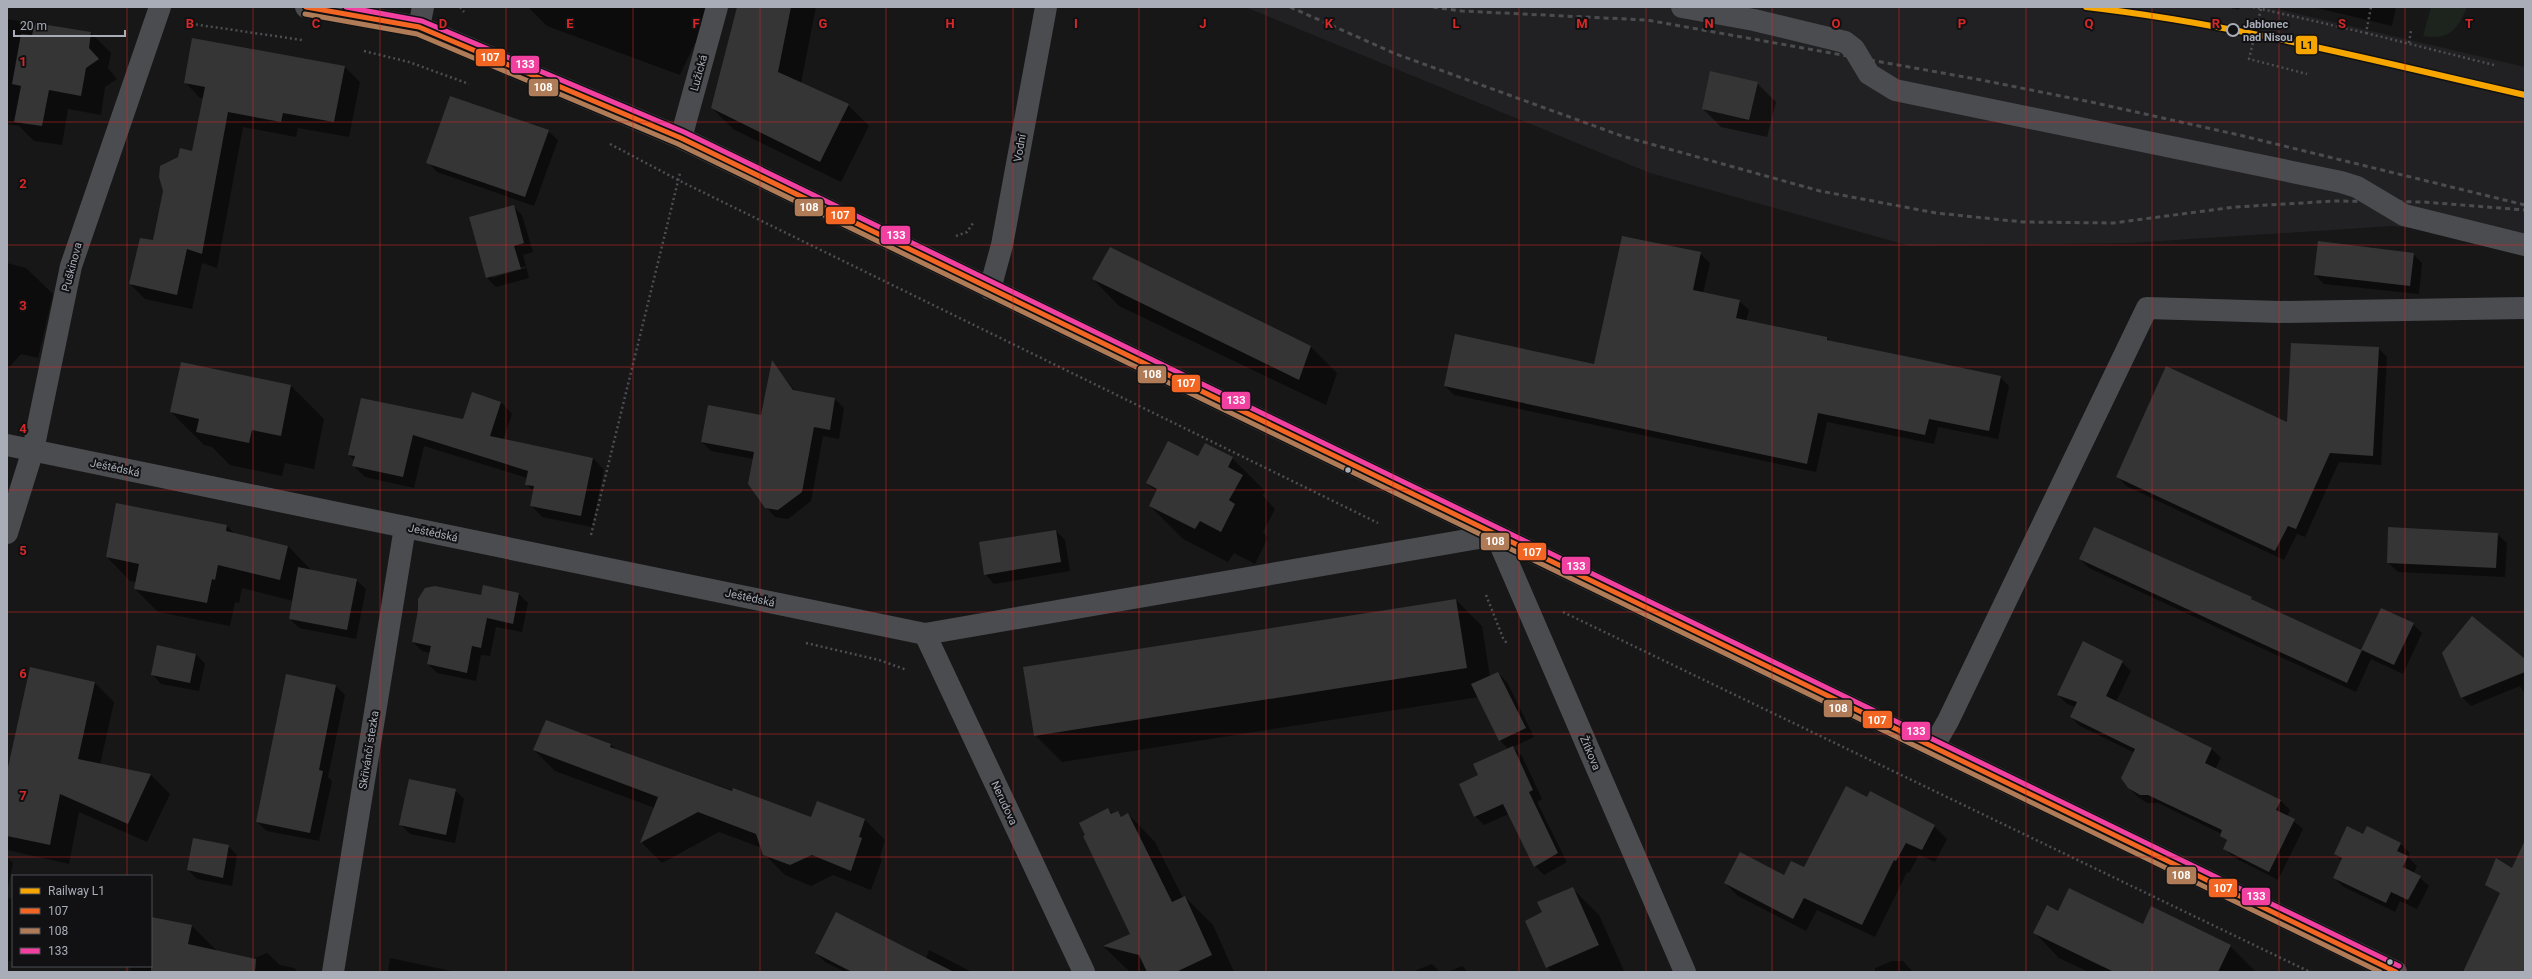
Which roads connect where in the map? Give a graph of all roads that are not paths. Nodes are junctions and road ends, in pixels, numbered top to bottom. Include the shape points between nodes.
1 (160, 7) edge
2 (306, 7) edge
3 (717, 7) edge
4 (1046, 7) edge
5 (1682, 7) edge
6 (421, 17) edge
7 (681, 138) junction
8 (2525, 245) edge
9 (990, 289) junction
10 (2525, 308) edge
11 (7, 445) edge
12 (33, 450) junction
13 (405, 527) junction
14 (7, 533) edge
15 (1496, 535) junction
16 (924, 634) junction
17 (1933, 747) junction
18 (333, 972) edge
19 (1084, 972) edge
20 (1684, 972) edge
21 (2396, 972) edge

1 - 12 street, Puškinova via 71,266
2 - 6 street
3 - 7 street, Lužická
4 - 9 street, Vodní via 1002,245
5 - 8 street via 1754,20 1845,42 1854,49 1869,74 1895,90 2341,182 2357,187 2404,214
6 - 7 street
7 - 9 street
9 - 15 street
10 - 17 street via 2280,312 2147,308 1948,721
11 - 12 street, Ještědská
12 - 13 street, Ještědská
12 - 14 street, Puškinova
13 - 16 street, Ještědská
13 - 18 street, Skřivánčí stezka
15 - 16 street, Ještědská
15 - 17 street
15 - 20 street, Žítkova
16 - 19 street, Nerudova
17 - 21 street

